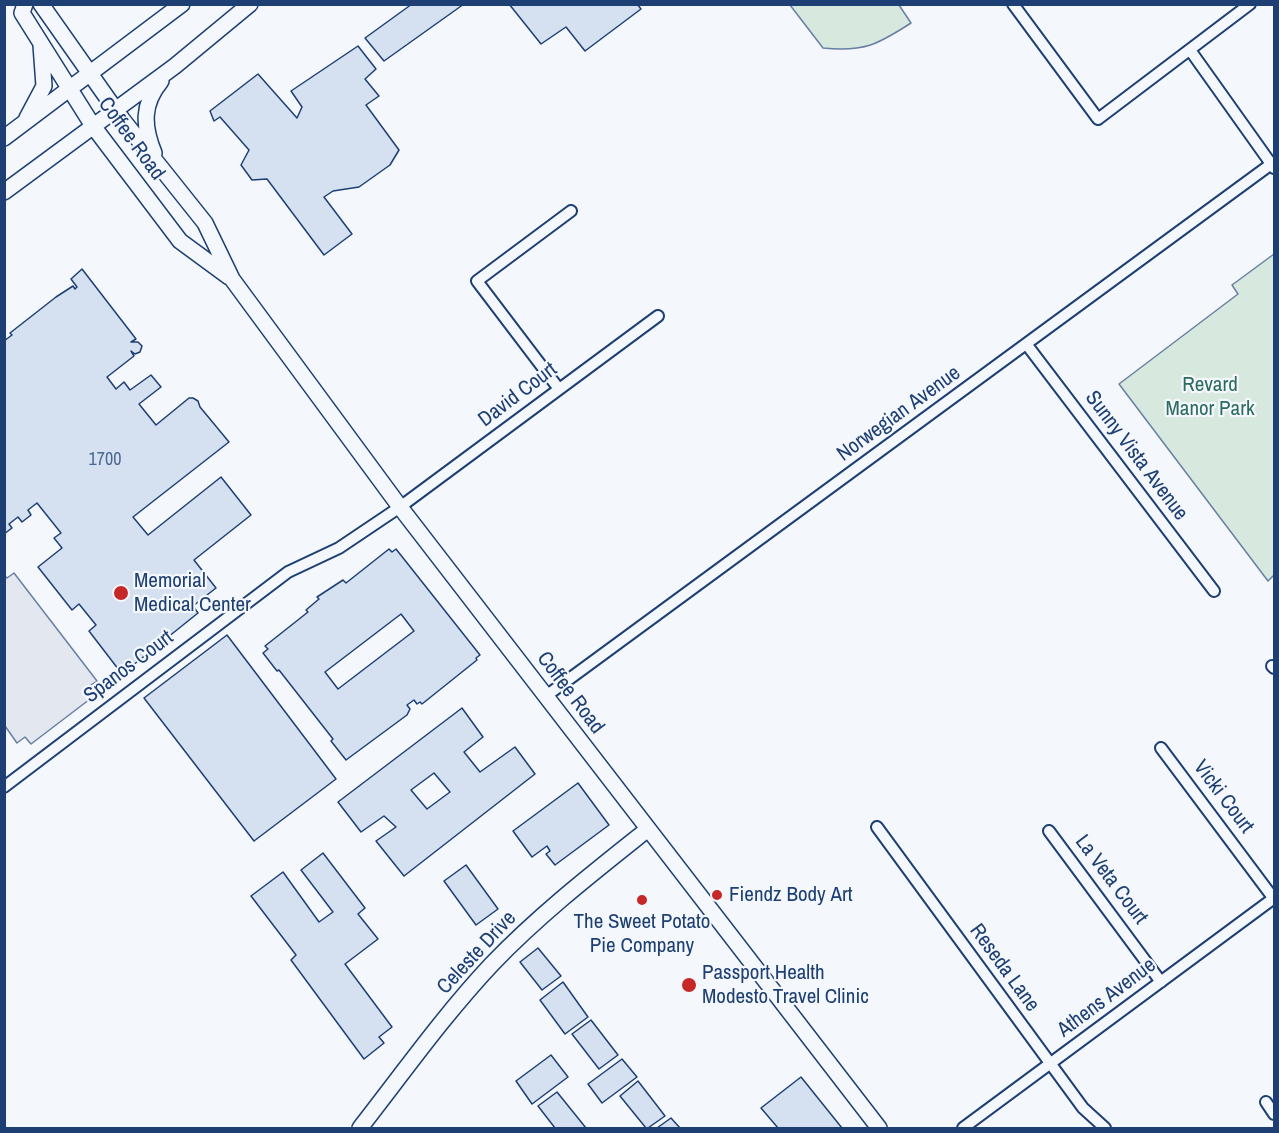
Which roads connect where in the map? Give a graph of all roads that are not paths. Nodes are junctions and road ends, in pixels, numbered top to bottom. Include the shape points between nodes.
1 (25, 4) edge
2 (41, 4) edge
3 (182, 4) edge
4 (250, 4) edge
5 (1250, 4) edge
6 (1015, 5) edge
7 (41, 42) junction
8 (1190, 50) junction
9 (175, 66) junction
10 (92, 75) junction
11 (70, 90) junction
12 (116, 110) junction
13 (24, 123) junction
14 (93, 126) junction
15 (4, 138) edge
16 (1274, 165) edge
17 (160, 166) junction
18 (4, 192) edge
19 (571, 211) dead end
20 (231, 279) junction
21 (658, 316) dead end
22 (1027, 345) junction
23 (559, 389) junction
24 (400, 507) junction
25 (1214, 591) dead end
26 (546, 696) junction
27 (1161, 748) dead end
28 (4, 787) edge
29 (877, 826) dead end
30 (648, 829) junction
31 (1049, 831) dead end
32 (1274, 899) edge
33 (1161, 982) junction
34 (1050, 1064) junction
35 (1266, 1102) dead end
36 (1275, 1114) edge
37 (360, 1128) edge
38 (879, 1128) edge
39 (963, 1128) edge
40 (1105, 1128) edge

1 - 7 main road, Coffee Road via 22,13
2 - 10 main road, Coffee Road
3 - 10 main road
4 - 9 main road
5 - 8 street
6 - 8 street via 1098,119
7 - 11 main road, Coffee Road
7 - 13 main road via 44,86
8 - 16 street
9 - 12 main road
9 - 17 main road via 153,91 144,116
10 - 11 main road
10 - 12 main road, Coffee Road
11 - 13 main road
11 - 14 main road, Coffee Road
12 - 14 main road
12 - 17 main road, Coffee Road
13 - 15 main road
14 - 18 main road
14 - 20 main road, Coffee Road via 180,242
16 - 22 street, Norwegian Avenue
17 - 20 main road, Coffee Road via 205,223
19 - 23 street via 477,280
20 - 24 main road, Coffee Road
21 - 23 street, David Court
22 - 25 street, Sunny Vista Avenue
22 - 26 street, Norwegian Avenue
23 - 24 street, David Court
24 - 26 main road, Coffee Road
24 - 28 street, Spanos Court via 339,548 288,572
26 - 30 main road, Coffee Road
27 - 32 street, Vicki Court
29 - 34 street, Reseda Lane
30 - 37 main road, Celeste Drive via 572,889 492,964
30 - 38 main road, Coffee Road
31 - 33 street, La Veta Court
32 - 33 street, Athens Avenue
33 - 34 street, Athens Avenue
34 - 39 street, Athens Avenue
34 - 40 street, Reseda Lane via 1083,1108
35 - 36 street

